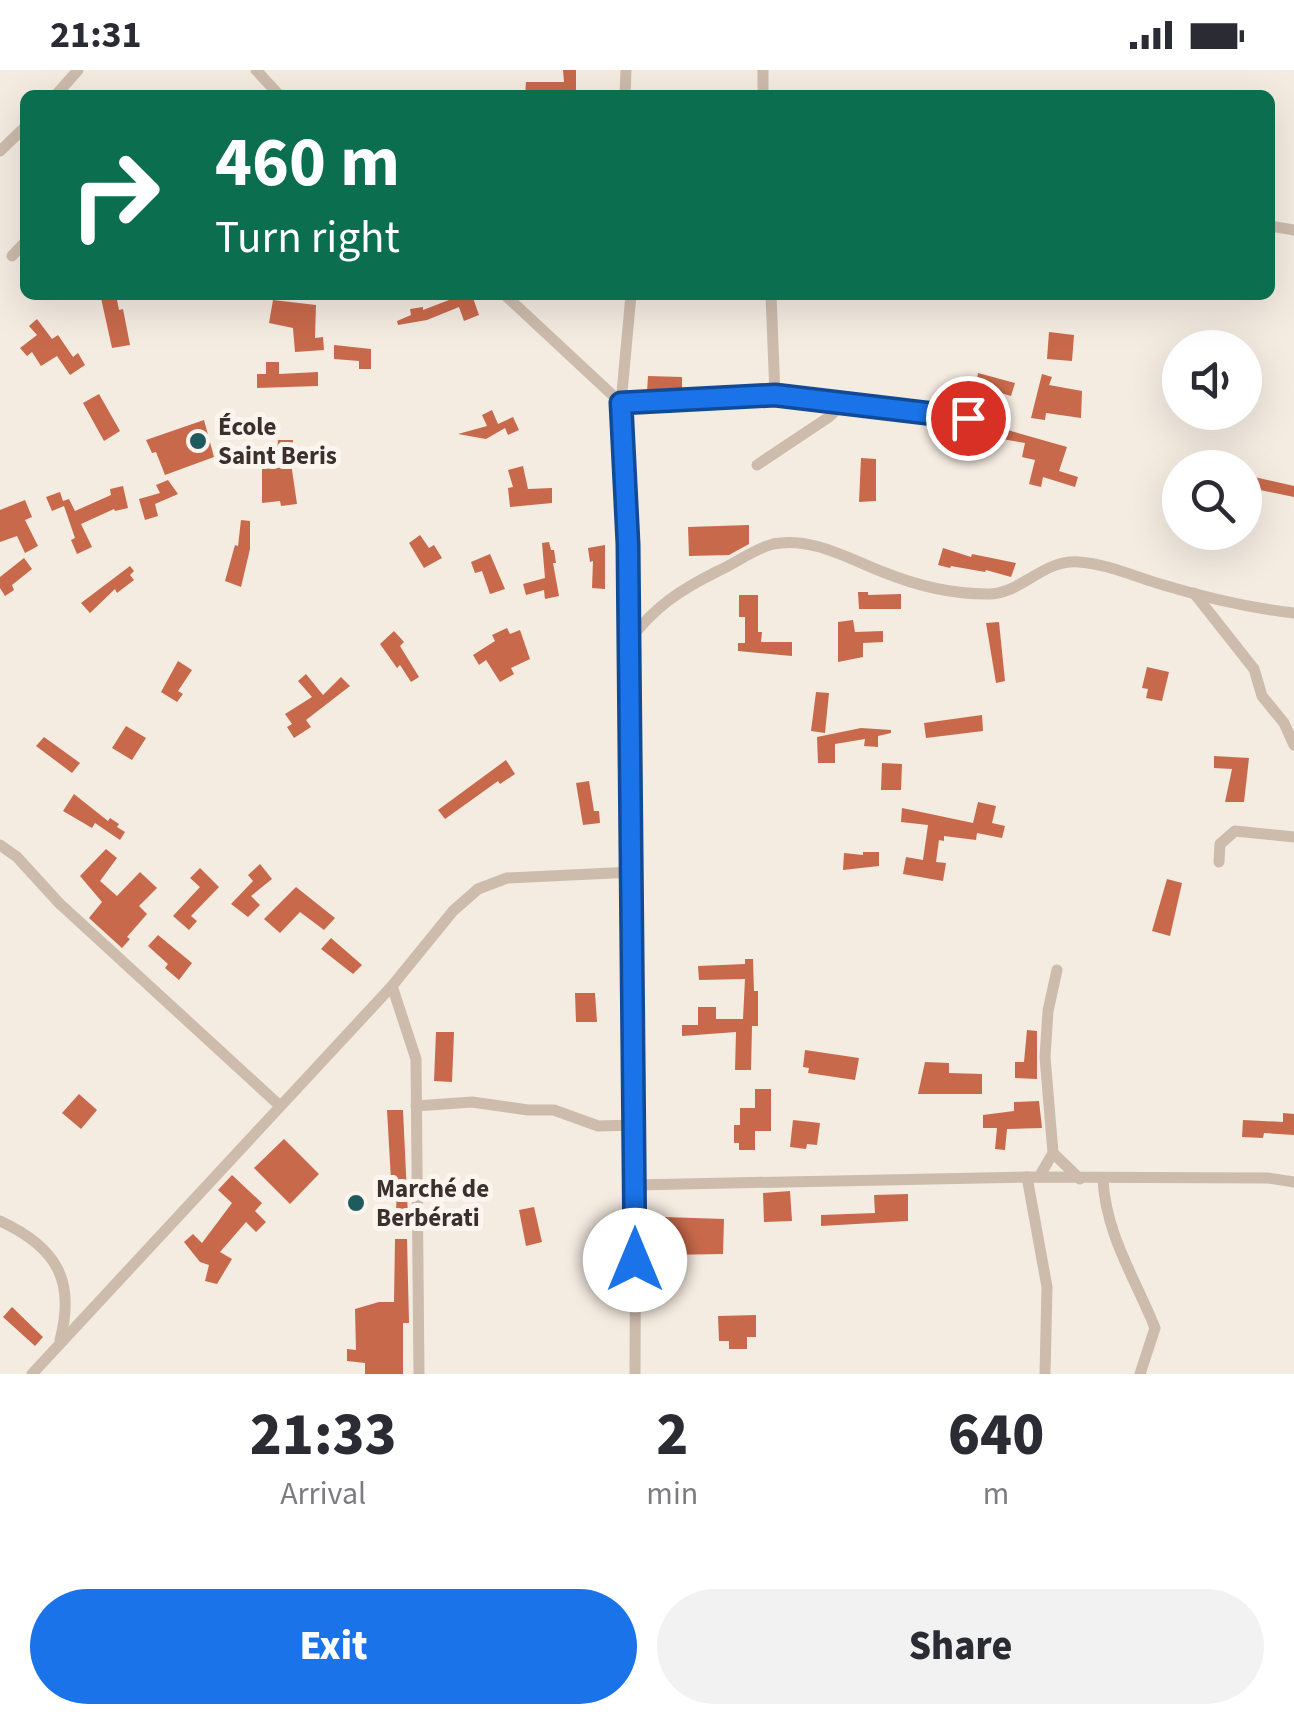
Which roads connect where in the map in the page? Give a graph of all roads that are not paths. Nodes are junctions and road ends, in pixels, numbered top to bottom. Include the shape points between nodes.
1 (78, 70) edge
2 (256, 70) edge
3 (60, 90) edge
4 (274, 90) edge
5 (20, 132) edge
6 (0, 151) edge
7 (20, 247) edge
8 (12, 256) dead end
9 (510, 300) edge
10 (630, 300) edge
11 (771, 300) edge
12 (775, 395) junction
13 (844, 402) junction
14 (621, 403) junction
15 (992, 419) dead end
16 (756, 465) dead end
17 (1194, 593) junction
18 (1294, 614) edge
19 (630, 641) junction
20 (1294, 745) edge
21 (1294, 837) edge
22 (0, 845) edge
23 (1219, 862) dead end
24 (633, 872) junction
25 (1057, 970) dead end
26 (392, 986) junction
27 (280, 1105) junction
28 (416, 1106) junction
29 (636, 1125) junction
30 (1053, 1153) junction
31 (1033, 1177) junction
32 (1080, 1179) junction
33 (1104, 1180) junction
34 (1294, 1182) edge
35 (635, 1185) junction
36 (0, 1221) edge
37 (58, 1346) junction
38 (32, 1374) edge
39 (419, 1374) edge
40 (635, 1374) edge
41 (1046, 1374) edge
42 (1140, 1374) edge

1 - 3 street
2 - 4 street
5 - 6 street
7 - 8 street
9 - 14 street
10 - 14 street
11 - 12 street
12 - 13 street
12 - 14 street
13 - 15 street
13 - 16 street
14 - 19 street
17 - 18 street
17 - 19 street via 1077,562 1054,564 990,595 908,581 816,546 786,543 769,545 693,584 650,613
17 - 20 street via 1254,669 1262,696
19 - 24 street
21 - 23 street via 1235,831 1220,844
22 - 27 street
24 - 26 street via 506,878 478,890
24 - 29 street
25 - 30 street via 1045,1057
26 - 27 street
26 - 28 street via 416,1058
27 - 37 street
28 - 29 street via 472,1102 554,1110 598,1126
28 - 39 street
29 - 35 street
30 - 31 street
30 - 32 street
31 - 32 street
31 - 35 street
31 - 41 street via 1047,1287
32 - 33 street
33 - 34 street
33 - 42 street via 1110,1224 1155,1328
35 - 40 street
36 - 37 street via 38,1245 66,1283
37 - 38 street

